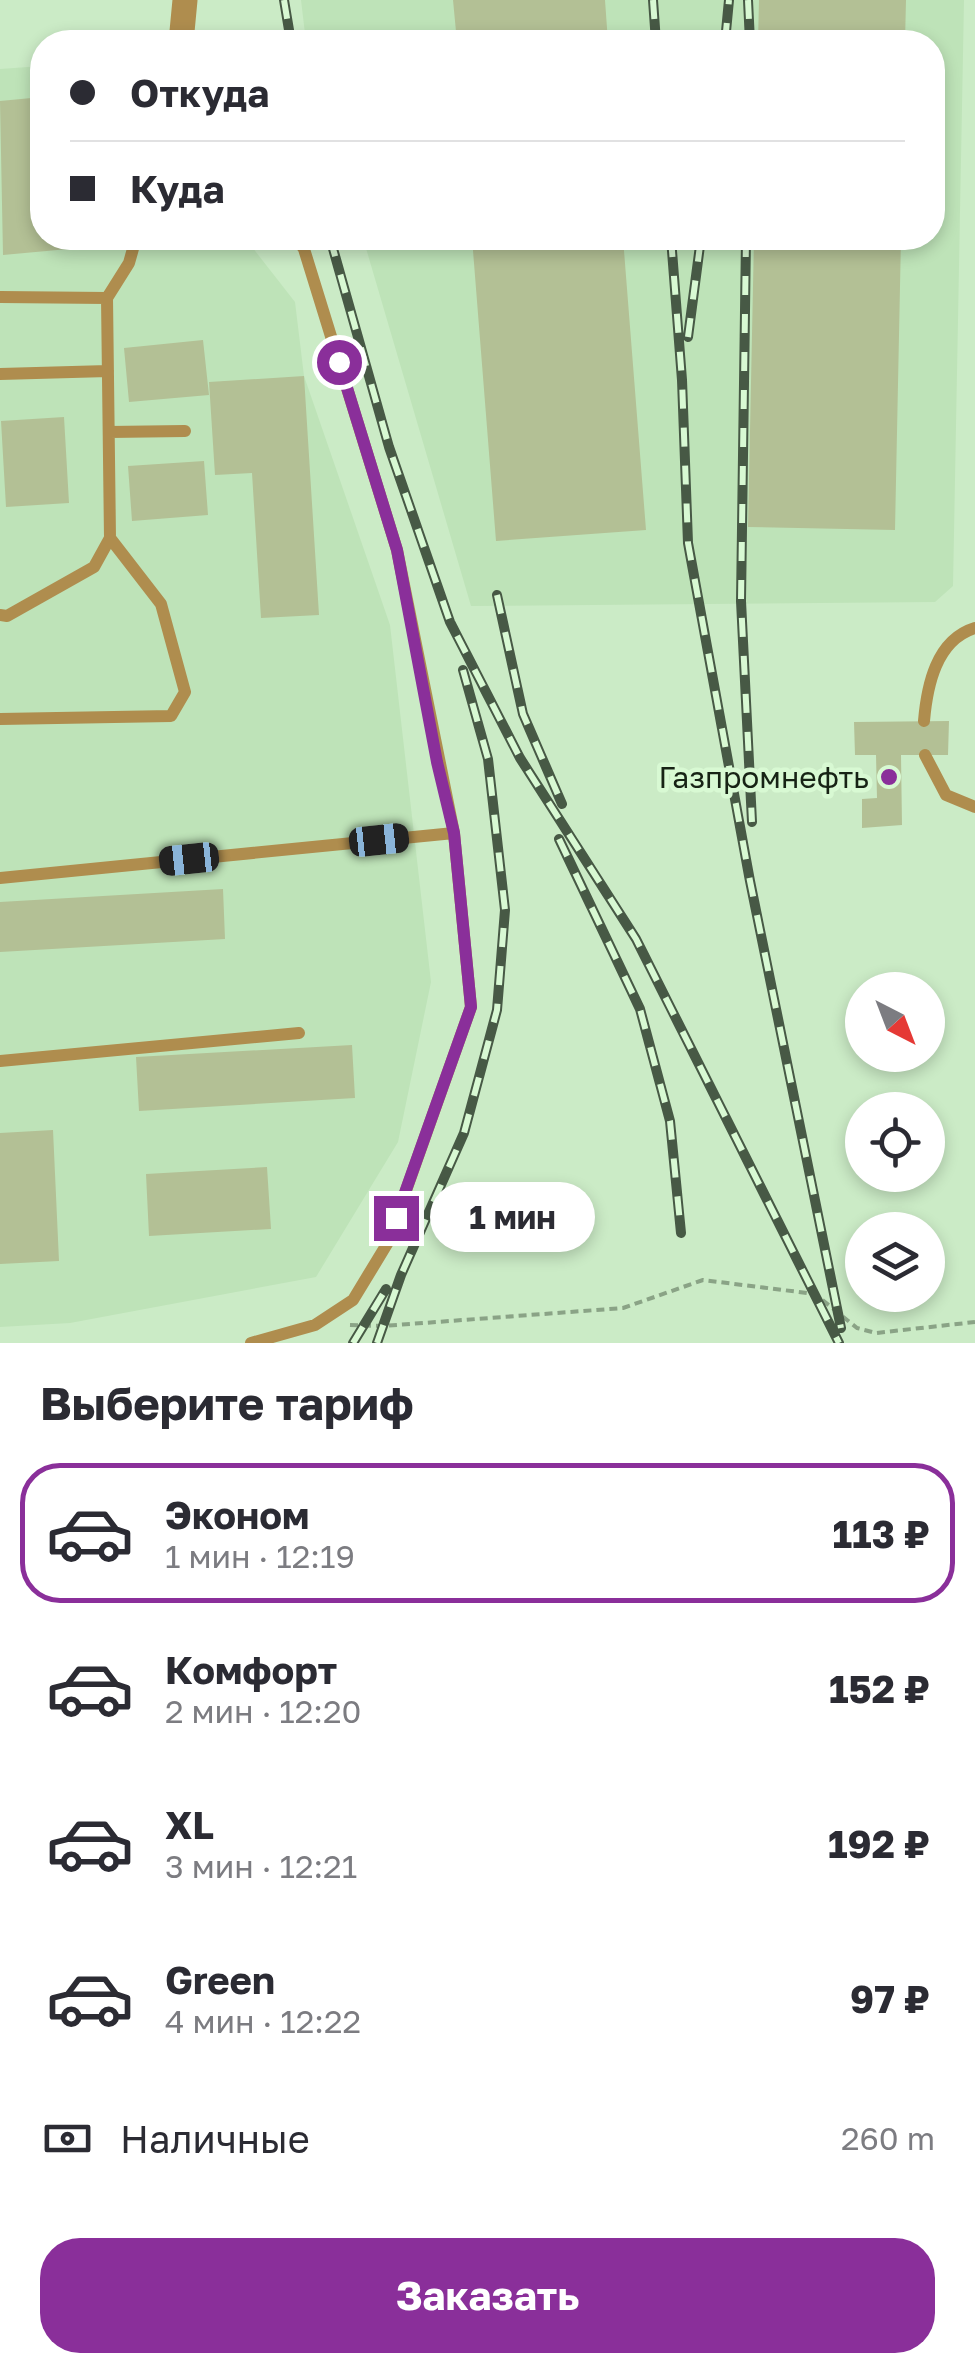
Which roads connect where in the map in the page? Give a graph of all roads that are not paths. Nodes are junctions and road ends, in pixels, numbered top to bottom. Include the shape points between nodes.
1 (184, 0) edge
2 (182, 30) edge
3 (133, 250) edge
4 (304, 250) edge
5 (0, 298) edge
6 (108, 298) junction
7 (108, 370) junction
8 (0, 374) edge
9 (185, 431) dead end
10 (109, 432) junction
11 (110, 538) junction
12 (0, 615) edge
13 (975, 628) edge
14 (0, 719) edge
15 (924, 721) dead end
16 (925, 755) dead end
17 (975, 807) edge
18 (454, 833) junction
19 (0, 878) edge
20 (299, 1033) dead end
21 (0, 1062) edge
22 (251, 1343) edge

1 - 2 street
3 - 6 lane
4 - 18 lane via 397,550
5 - 6 lane
6 - 7 lane
7 - 8 lane
7 - 10 lane
9 - 10 lane
10 - 11 lane
11 - 12 lane via 94,567
11 - 14 lane via 161,604 186,692 172,716
13 - 15 lane via 941,655
16 - 17 lane via 946,795
18 - 19 lane
18 - 22 lane via 471,1007 387,1244 353,1300 315,1325
20 - 21 lane

